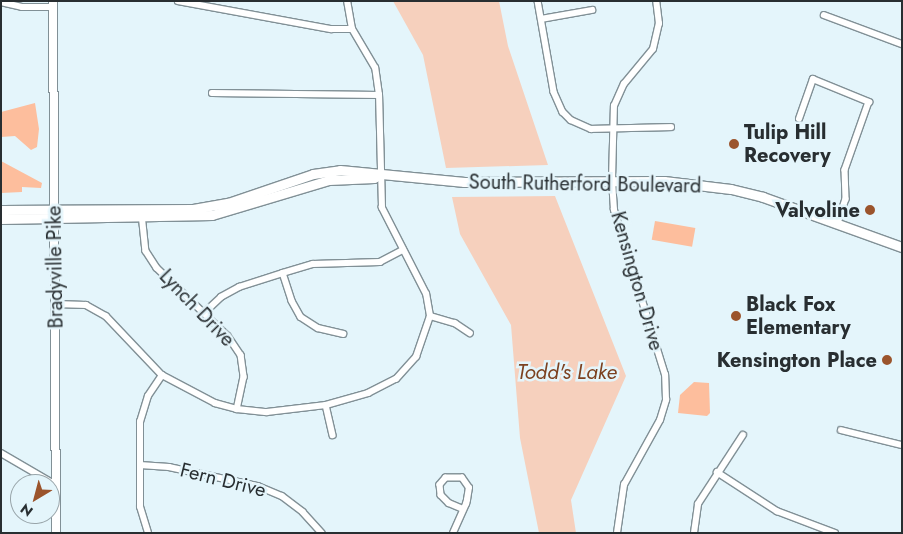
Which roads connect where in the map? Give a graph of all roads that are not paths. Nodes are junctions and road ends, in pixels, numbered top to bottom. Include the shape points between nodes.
1 (178, 1) edge
2 (347, 1) edge
3 (538, 1) edge
4 (656, 1) edge
5 (1, 2) edge
6 (53, 4) edge
7 (592, 10) dead end
8 (824, 15) dead end
9 (541, 19) junction
10 (352, 30) junction
11 (902, 44) edge
12 (212, 93) dead end
13 (379, 95) junction
14 (799, 119) dead end
15 (672, 127) dead end
16 (612, 129) junction
17 (379, 174) junction
18 (612, 180) junction
19 (1, 210) edge
20 (54, 214) junction
21 (142, 214) junction
22 (1, 219) edge
23 (838, 223) junction
24 (902, 247) edge
25 (403, 250) junction
26 (283, 273) junction
27 (56, 304) junction
28 (204, 313) junction
29 (430, 316) junction
30 (470, 333) dead end
31 (343, 334) dead end
32 (162, 375) junction
33 (326, 405) junction
34 (237, 409) junction
35 (841, 430) dead end
36 (333, 435) dead end
37 (743, 435) dead end
38 (902, 445) edge
39 (1, 453) edge
40 (140, 465) junction
41 (717, 472) junction
42 (37, 474) edge
43 (56, 474) edge
44 (463, 509) junction
45 (148, 533) edge
46 (322, 533) edge
47 (453, 533) edge
48 (617, 533) edge
49 (694, 533) edge
50 (835, 533) edge

1 - 10 street via 331,30
2 - 10 street
3 - 9 street
4 - 16 street, Kensington Drive via 657,39 648,58 618,95
5 - 6 street via 22,7
6 - 20 main road, Bradyville Pike
7 - 9 street
8 - 11 street
9 - 16 street via 554,92 563,112 582,126
10 - 13 street via 375,68
12 - 13 street
13 - 17 street
14 - 23 street via 813,80 869,102 845,170 846,199
15 - 16 street
16 - 18 street, Kensington Drive
17 - 18 highway, South Rutherford Boulevard via 464,182
17 - 21 highway, South Rutherford Boulevard via 374,178 329,180 212,215
17 - 25 street via 382,208
18 - 23 highway, South Rutherford Boulevard via 664,181 731,189
18 - 48 street, Kensington Drive via 614,210 666,388 660,420 622,490
19 - 20 highway, South Rutherford Boulevard
20 - 21 highway, South Rutherford Boulevard
20 - 22 highway, South Rutherford Boulevard
20 - 27 main road, Bradyville Pike
21 - 28 street, Lynch Drive via 146,250 157,268
23 - 24 highway, South Rutherford Boulevard
25 - 26 street via 380,262 313,264
25 - 29 street via 426,294
26 - 28 street via 239,287 221,297
26 - 31 street via 301,317 318,328
27 - 32 street via 86,306 106,316
27 - 43 main road, Bradyville Pike
28 - 34 street, Lynch Drive via 228,336 241,356 244,377
29 - 30 street via 454,323
29 - 33 street via 416,357 396,379 368,393
32 - 34 street via 214,404
32 - 40 street via 148,396 140,422
33 - 34 street via 267,412
33 - 36 street
35 - 38 street
37 - 41 street
39 - 42 street
40 - 45 street via 140,507
40 - 46 street, Fern Drive via 169,467 258,486 282,496
41 - 49 street via 698,504
41 - 50 street via 777,510
44 - 44 street via 441,495 440,485 446,478 459,477 467,484 469,494
44 - 47 street

